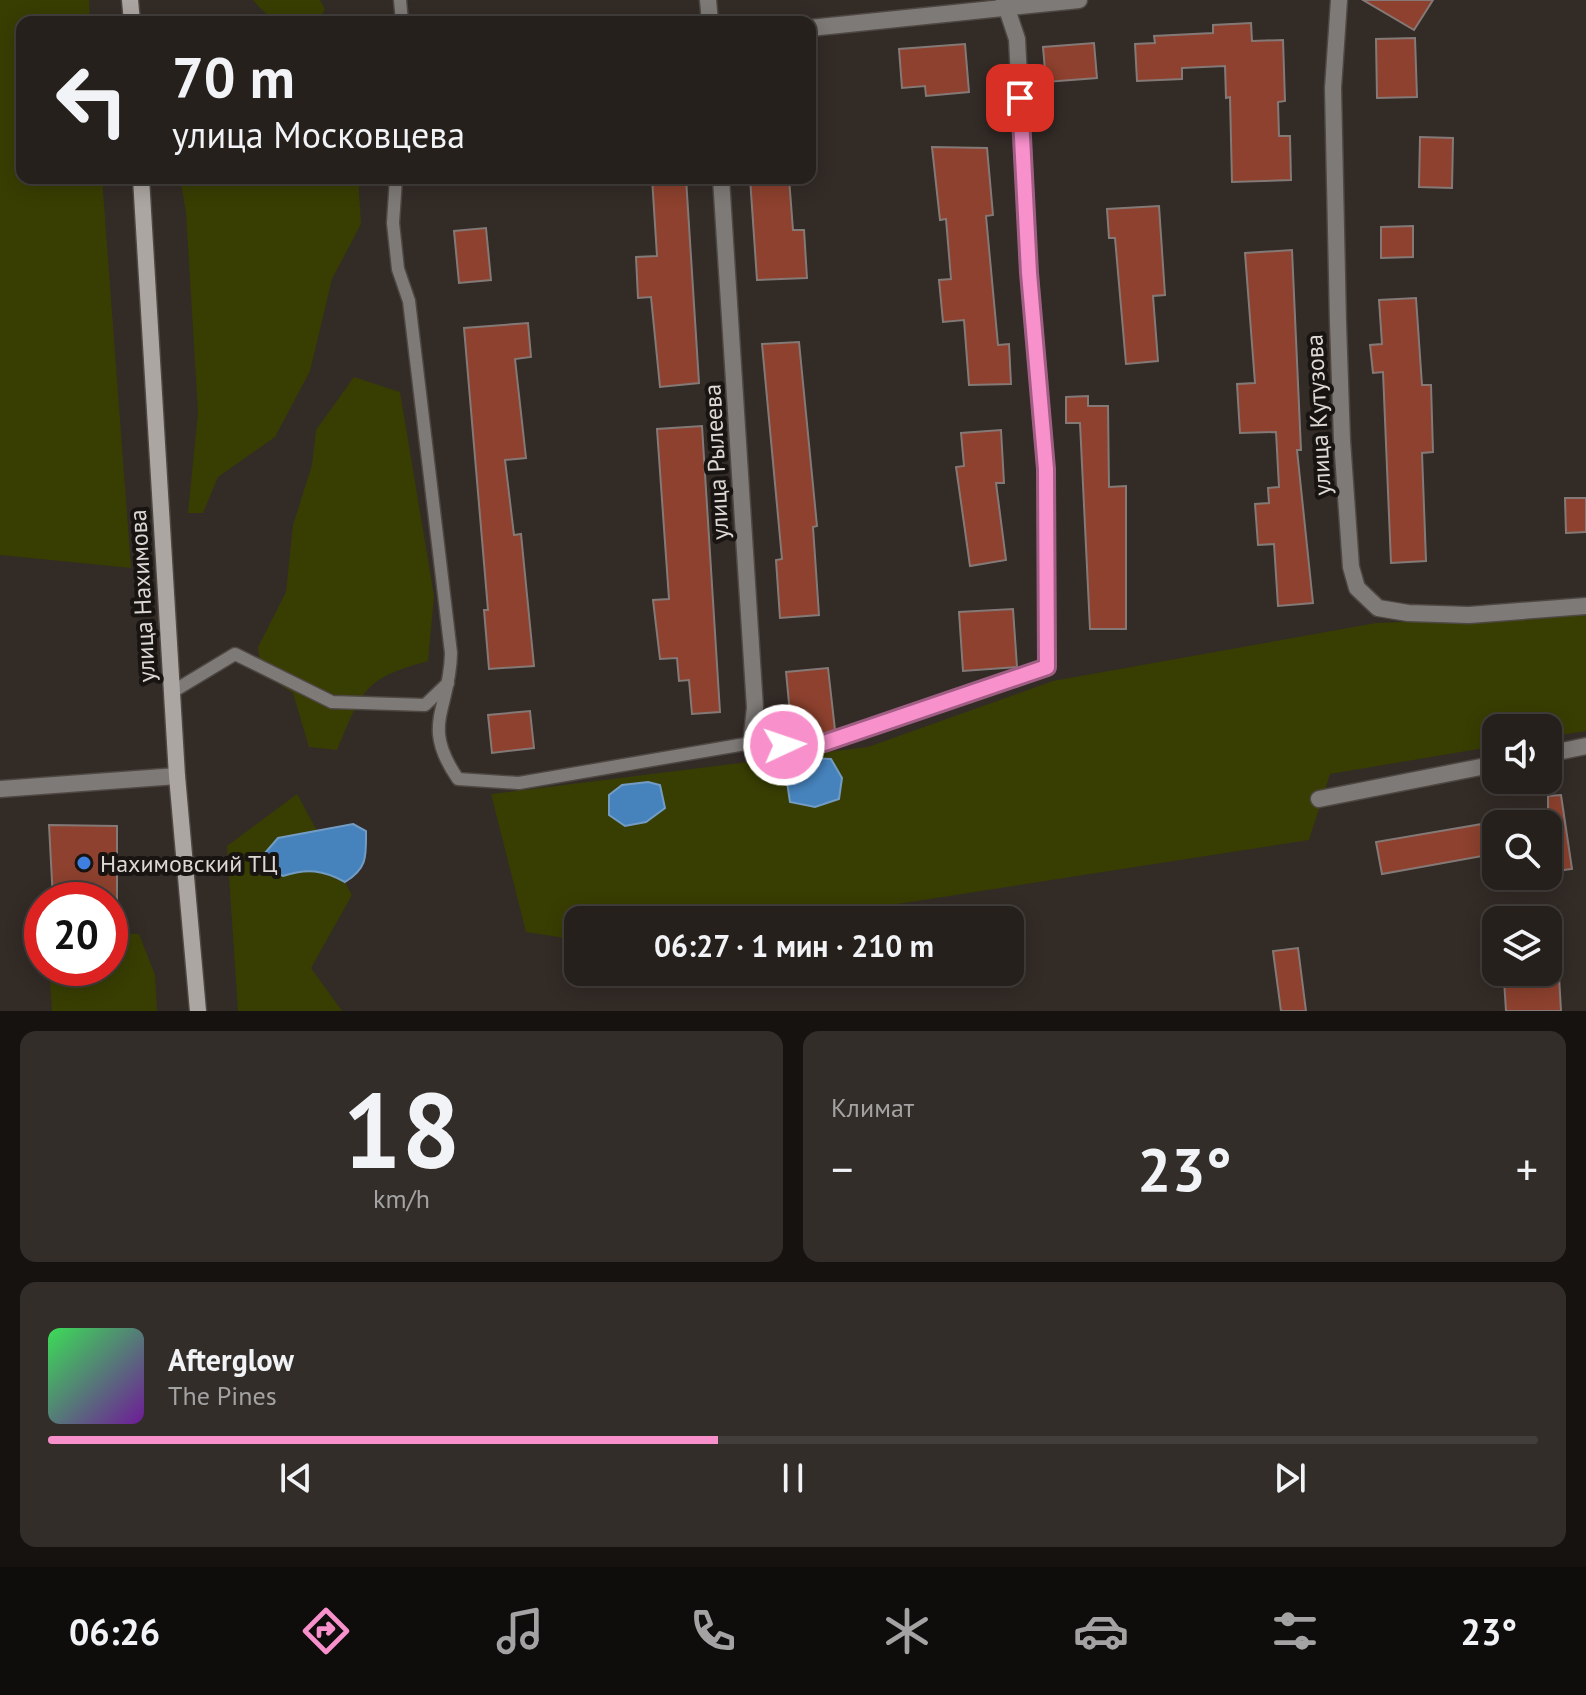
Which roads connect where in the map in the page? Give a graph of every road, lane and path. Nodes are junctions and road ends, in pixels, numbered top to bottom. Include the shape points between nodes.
1 (1079, 0) edge
2 (1339, 0) edge
3 (1005, 4) edge
4 (816, 27) edge
5 (141, 184) edge
6 (396, 184) edge
7 (721, 184) edge
8 (1586, 606) edge
9 (1047, 667) joint
10 (451, 680) junction
11 (172, 692) junction
12 (751, 743) junction
13 (1586, 746) edge
14 (1562, 751) edge
15 (1482, 767) edge
16 (177, 776) junction
17 (0, 789) edge
18 (1319, 799) dead end
19 (198, 1011) edge

1 - 3 street
2 - 8 street, улица Кутузова via 1333,88 1339,367 1351,567 1357,588 1378,608 1408,613 1469,615
3 - 4 street
3 - 9 street via 1017,39 1046,469
5 - 11 main road, улица Нахимова
6 - 10 lane via 398,269 409,301
7 - 12 street, улица Рылеева via 755,708
9 - 12 lane via 824,743
10 - 11 lane via 425,705 332,702 235,654
10 - 12 lane via 437,730 441,755 458,779 519,783
11 - 16 main road, улица Нахимова
13 - 14 street
15 - 18 street
16 - 17 street
16 - 19 main road, улица Нахимова

